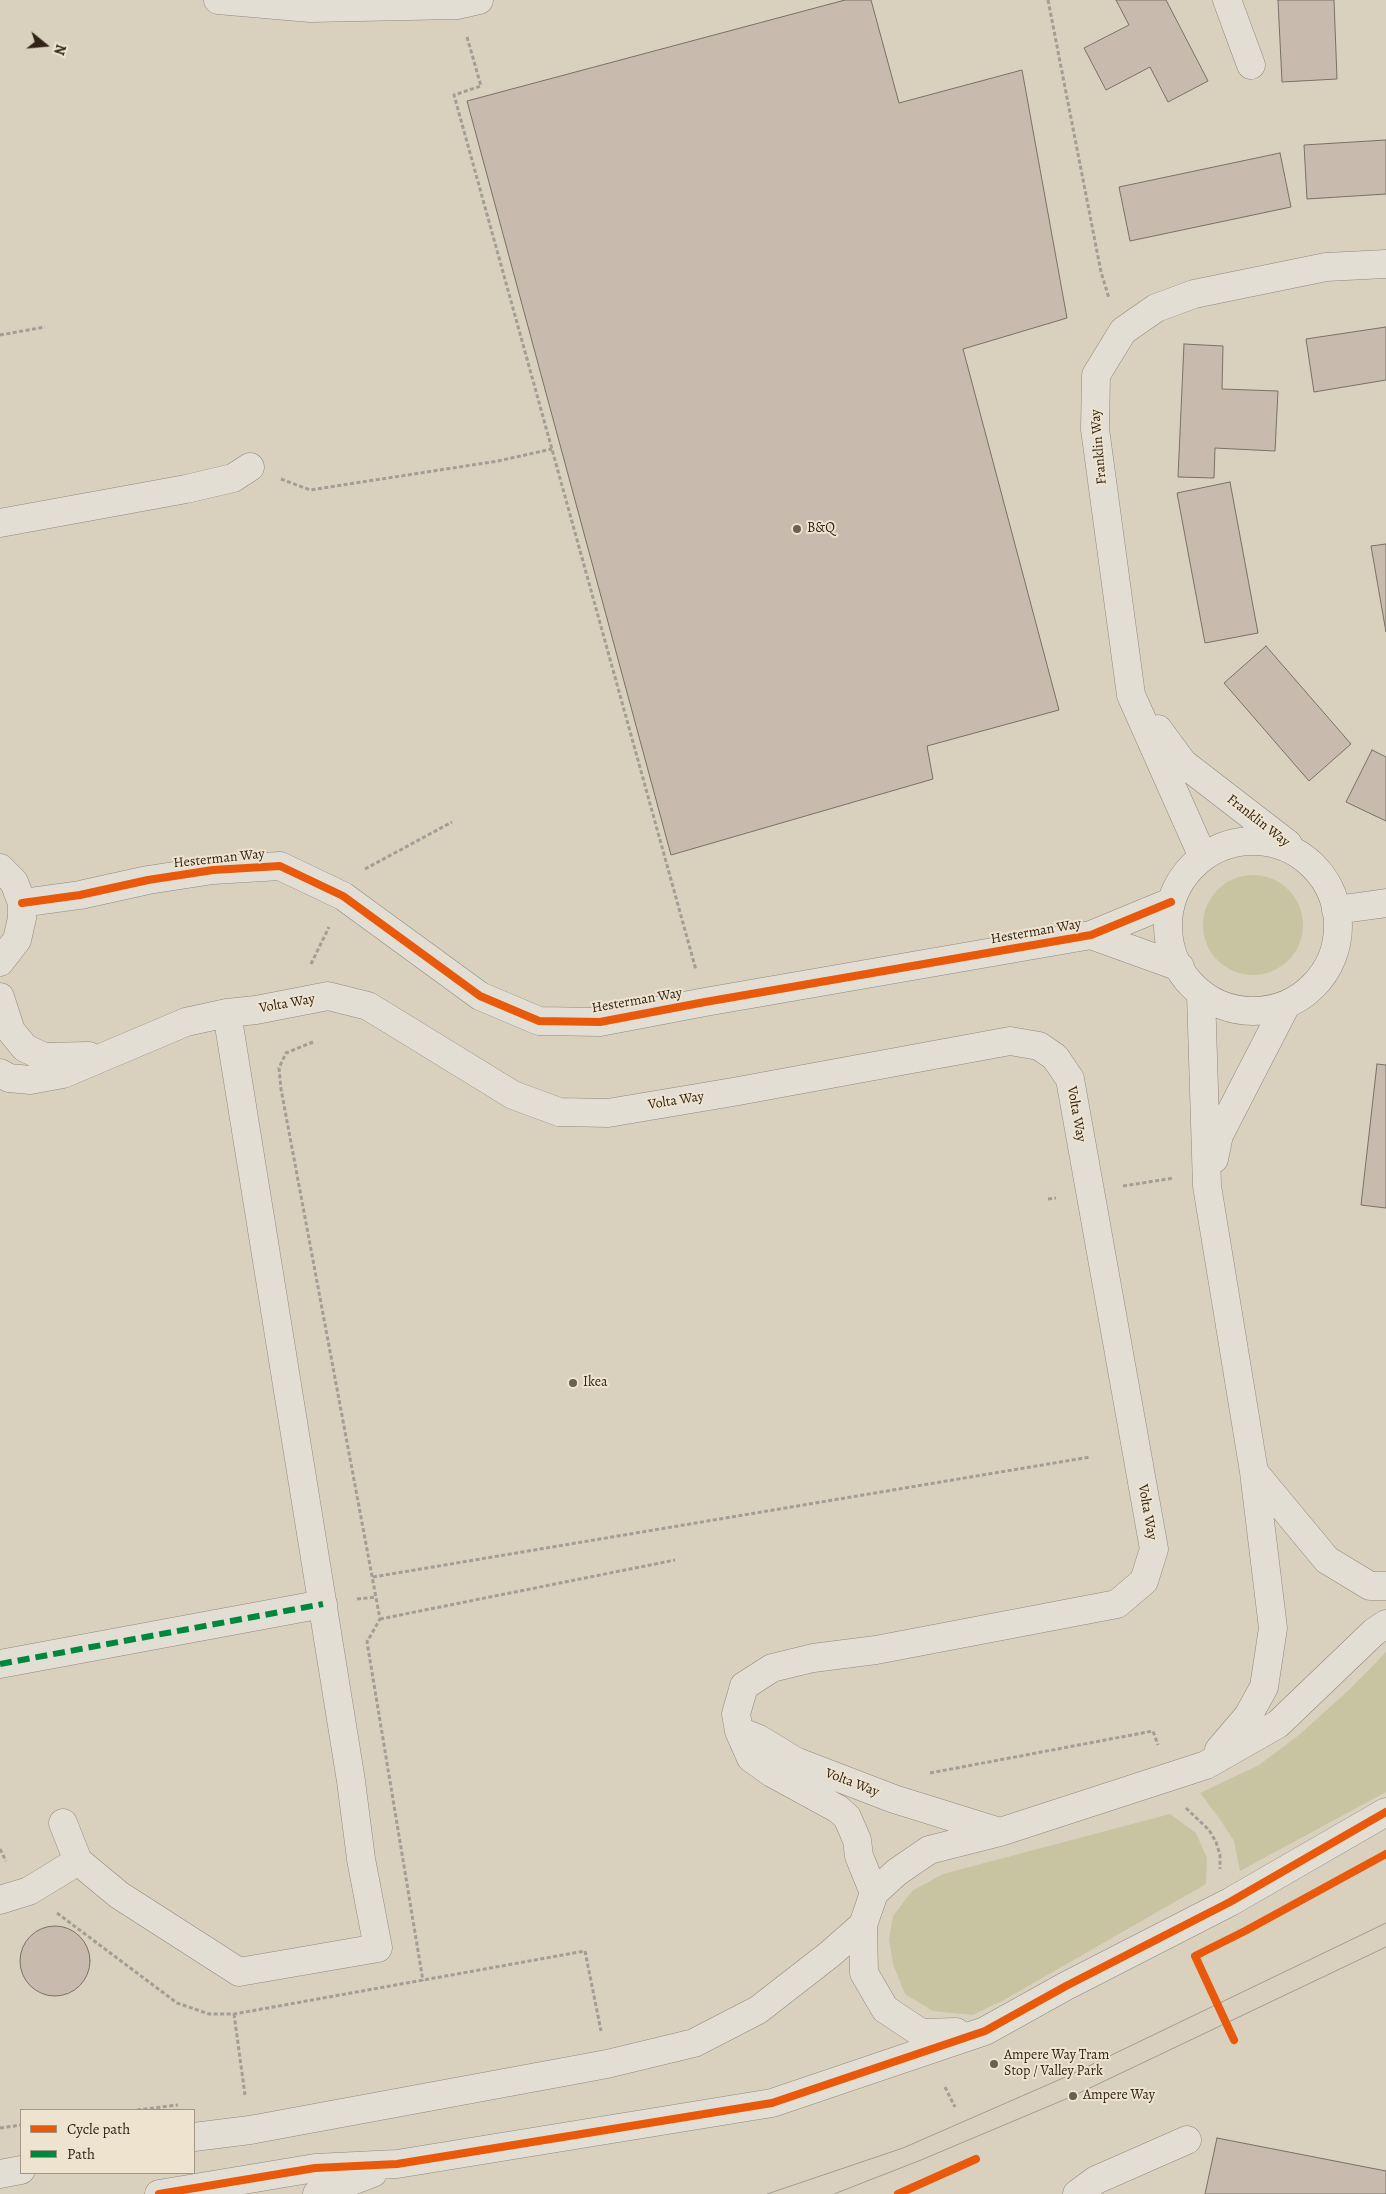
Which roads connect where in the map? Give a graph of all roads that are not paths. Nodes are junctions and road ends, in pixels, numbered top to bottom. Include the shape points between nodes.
1 (218, 0) edge
2 (1227, 0) edge
3 (468, 2) edge
4 (1251, 65) dead end
5 (1386, 264) edge
6 (250, 467) road end
7 (0, 523) edge
8 (1131, 694) junction
9 (1203, 857) junction
10 (1306, 858) junction
11 (0, 868) edge
12 (1171, 902) junction
13 (22, 903) junction
14 (1386, 903) edge
15 (1336, 910) junction
16 (1090, 935) junction
17 (0, 962) edge
18 (1180, 967) junction
19 (1201, 994) junction
20 (0, 997) edge
21 (1286, 1004) junction
22 (227, 1013) junction
23 (103, 1056) junction
24 (0, 1073) edge
25 (1207, 1186) junction
26 (1254, 1472) junction
27 (1386, 1586) edge
28 (323, 1604) junction
29 (1386, 1624) edge
30 (0, 1664) edge
31 (739, 1731) junction
32 (1206, 1765) junction
33 (1386, 1812) edge
34 (63, 1823) dead end
35 (1000, 1832) junction
36 (78, 1861) junction
37 (874, 1893) junction
38 (0, 1900) edge
39 (863, 1925) junction
40 (985, 2031) junction
41 (195, 2137) edge
42 (1187, 2140) dead end
43 (20, 2155) edge
44 (0, 2158) edge
45 (397, 2164) junction
46 (20, 2170) edge
47 (0, 2174) edge
48 (159, 2194) edge
49 (316, 2194) edge
50 (1077, 2194) edge

1 - 3 street via 310,8
2 - 4 street
5 - 8 street, Franklin Way via 1326,267 1194,294 1156,308 1123,331 1096,375 1095,429
6 - 7 street via 233,478
8 - 9 street, Franklin Way
8 - 10 street, Franklin Way via 1183,763
9 - 10 street via 1229,843 1259,840 1280,844
9 - 12 street via 1184,875
10 - 15 street via 1327,881
11 - 13 street via 14,882
12 - 16 street, Hesterman Way
12 - 18 street via 1168,923 1172,953
13 - 16 street, Hesterman Way via 213,870 280,866 343,896 480,996 539,1021 600,1022
13 - 17 street via 17,940
14 - 15 street
15 - 21 street via 1339,924 1334,954 1323,976 1301,997
16 - 18 street, Hesterman Way
18 - 19 street via 1186,979
19 - 21 street via 1228,1008 1257,1012
19 - 25 street
20 - 23 street, Volta Way via 11,1031 25,1048 44,1057
21 - 25 street via 1219,1135
22 - 23 street, Volta Way via 186,1022
22 - 28 street
22 - 31 street, Volta Way via 328,996 368,1006 513,1095 559,1112 617,1111 1010,1041 1039,1046 1055,1056 1070,1079 1154,1548 1144,1581 1117,1604 772,1668 744,1686 736,1714
23 - 24 street, Volta Way via 64,1074 30,1080 9,1078
25 - 26 street
26 - 27 street via 1327,1560 1370,1586
26 - 32 street via 1273,1628 1264,1687 1248,1716
28 - 30 street
28 - 36 street via 361,1858 378,1948 238,1972 119,1895
29 - 32 street via 1278,1724
31 - 35 street, Volta Way via 760,1739 804,1765 894,1799
31 - 37 street, Volta Way via 751,1758 772,1773 838,1808 846,1817
32 - 35 street
33 - 40 street via 1230,1902 1118,1958
34 - 36 street
35 - 37 street via 929,1850
36 - 38 street via 30,1890
37 - 39 street
39 - 40 street via 864,1973 885,2009 921,2033
39 - 41 street via 758,2010 694,2043 606,2064 250,2130
40 - 45 street via 772,2103
42 - 50 street via 1096,2180
43 - 44 street
45 - 48 street via 315,2168
45 - 49 street
46 - 47 street

